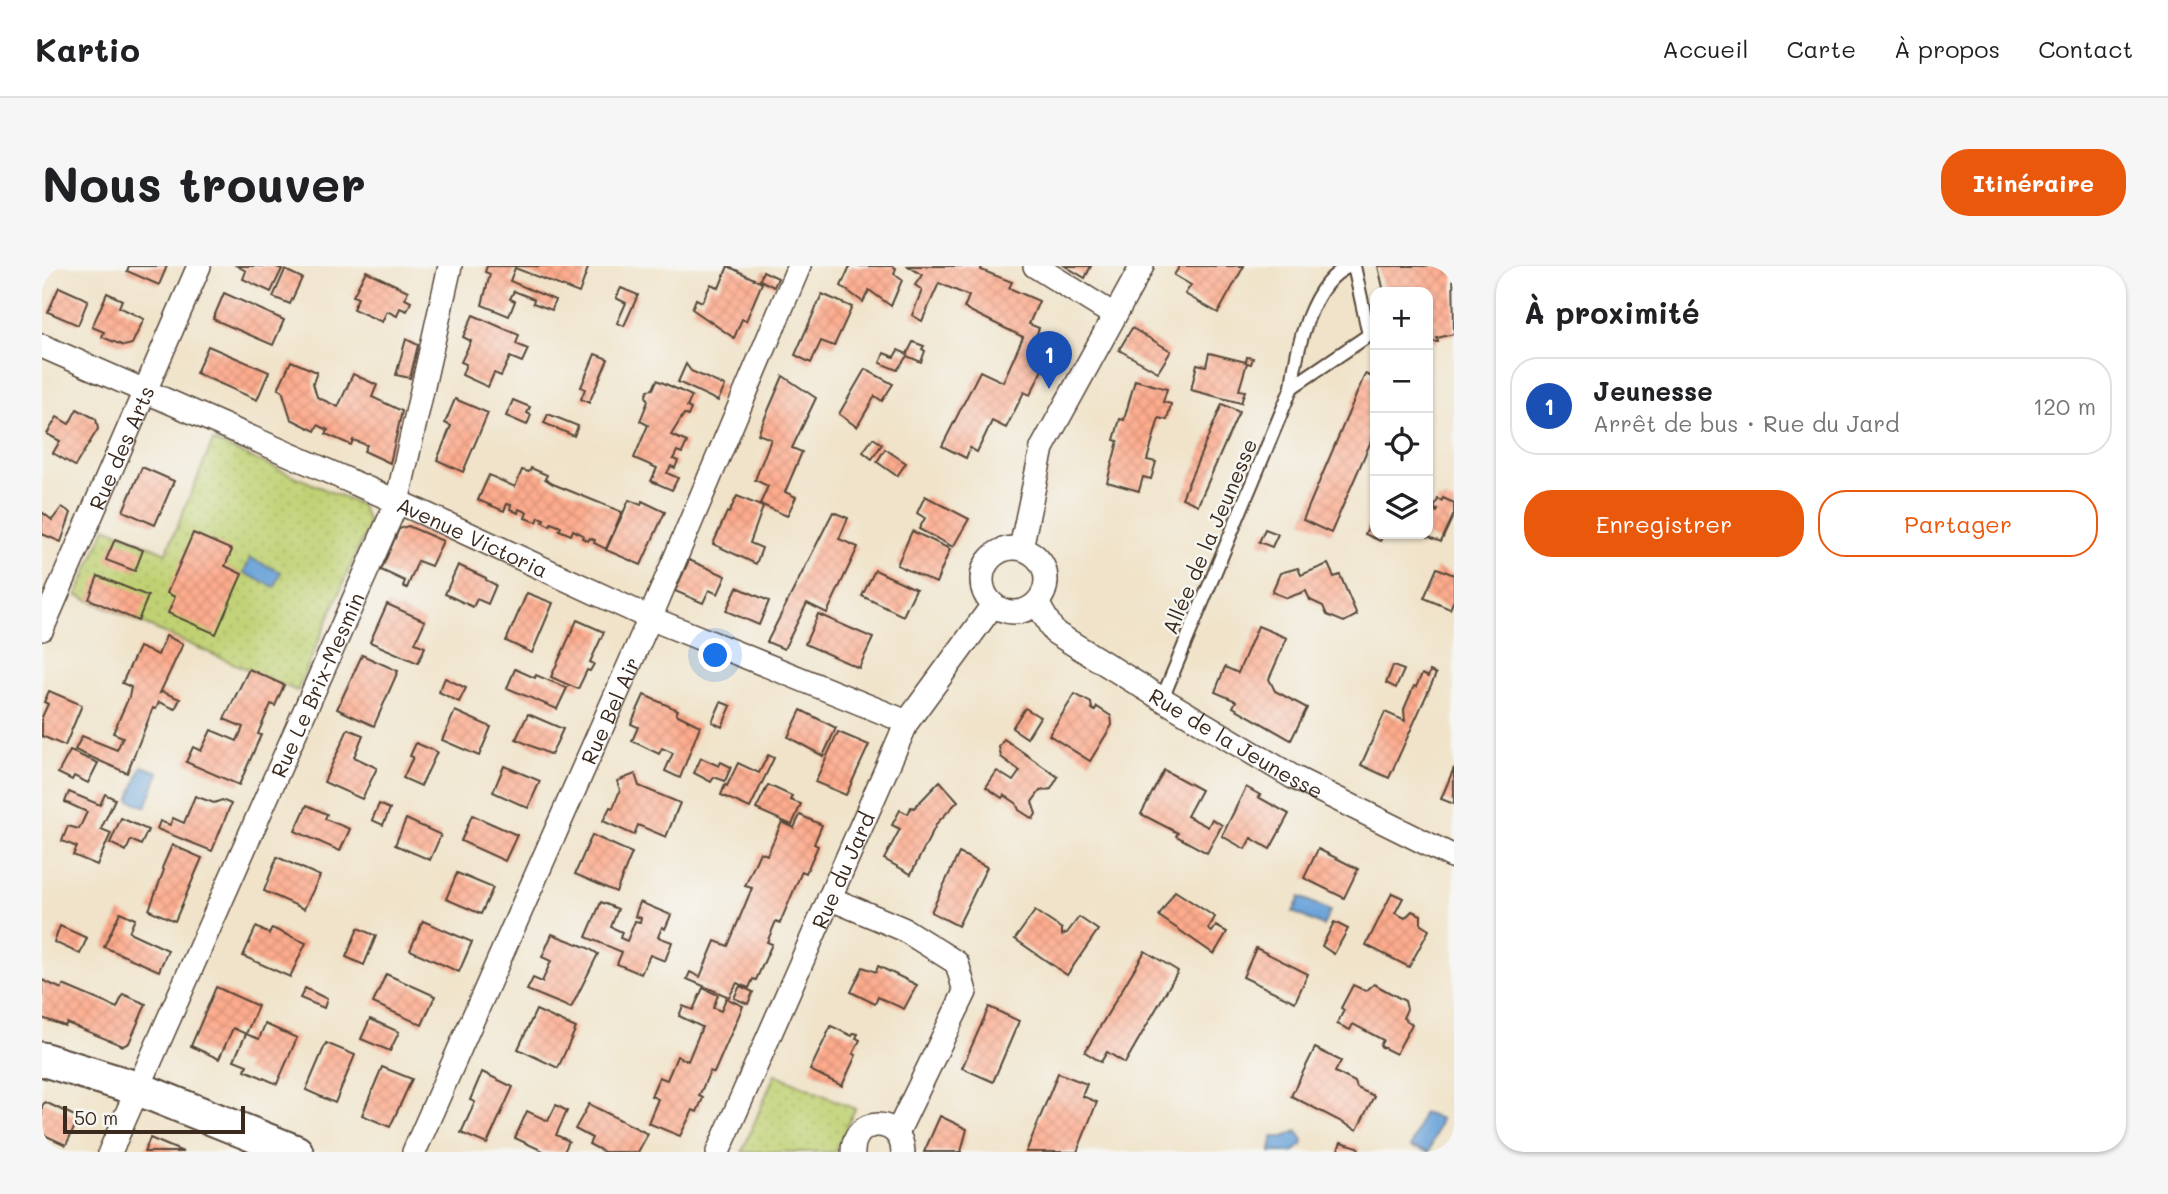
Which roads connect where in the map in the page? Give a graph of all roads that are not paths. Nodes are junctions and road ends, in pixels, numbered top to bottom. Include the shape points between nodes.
1 (199, 266) edge
2 (450, 266) edge
3 (799, 266) edge
4 (1035, 266) edge
5 (1142, 266) edge
6 (1352, 266) edge
7 (1114, 316) junction
8 (42, 346) edge
9 (1292, 387) junction
10 (146, 391) junction
11 (397, 502) junction
12 (1021, 548) junction
13 (1037, 603) junction
14 (993, 604) junction
15 (650, 618) junction
16 (42, 629) edge
17 (1162, 699) junction
18 (907, 722) junction
19 (1454, 857) edge
20 (829, 898) junction
21 (42, 1059) edge
22 (138, 1089) junction
23 (900, 1142) edge
24 (110, 1152) edge
25 (296, 1152) edge
26 (414, 1152) edge
27 (718, 1152) edge
28 (853, 1152) edge

1 - 10 street, Rue des Arts
2 - 11 street, Rue Le Brix-Mesmin
3 - 15 street, Rue Bel Air
4 - 7 street
5 - 7 street
6 - 9 lane, Allée de la Jeunesse via 1342,269 1314,303 1296,356
6 - 9 lane, Allée de la Jeunesse via 1369,335
7 - 12 street via 1041,448
8 - 10 street, Avenue Victoria
9 - 17 lane, Allée de la Jeunesse
10 - 11 street, Avenue Victoria
10 - 16 street, Rue des Arts
11 - 15 street, Avenue Victoria
11 - 22 street, Rue Le Brix-Mesmin
12 - 13 street via 1038,558 1046,575
12 - 14 street via 1000,550 985,565 982,586
13 - 14 street via 1011,612
13 - 17 street, Rue de la Jeunesse via 1054,632
14 - 18 street, Rue du Jard
15 - 18 street, Avenue Victoria
15 - 26 street, Rue Bel Air
17 - 19 street, Rue de la Jeunesse via 1293,777
18 - 20 street, Rue du Jard
20 - 23 street via 903,929 957,963 965,992
20 - 27 street, Rue du Jard
21 - 22 street
22 - 24 street, Rue Le Brix-Mesmin
22 - 25 street
23 - 28 street via 882,1125 866,1128 855,1139

